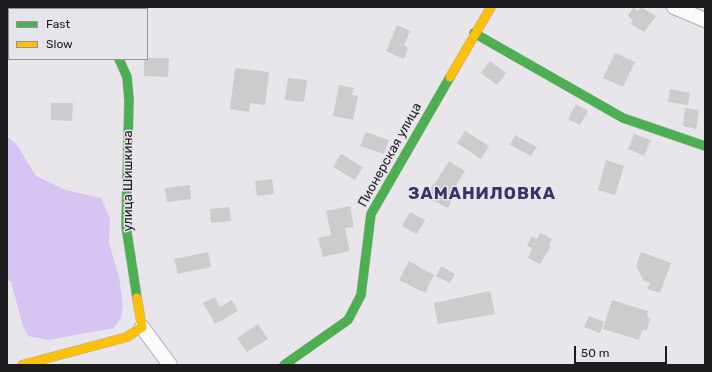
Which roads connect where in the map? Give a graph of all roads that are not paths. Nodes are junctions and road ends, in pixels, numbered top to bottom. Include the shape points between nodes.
1 (491, 7) edge
2 (674, 7) edge
3 (705, 20) edge
4 (474, 33) junction
5 (119, 60) edge
6 (705, 146) edge
7 (142, 327) junction
8 (22, 365) edge
9 (170, 365) edge
10 (284, 365) edge

1 - 4 street, Пионерская улица
2 - 3 street
4 - 6 street via 623,118
4 - 10 street, Пионерская улица via 371,214 361,296 348,320
5 - 7 street, улица Шишкина via 127,77 129,100 126,226
7 - 8 street via 127,337
7 - 9 street, улица Шишкина

